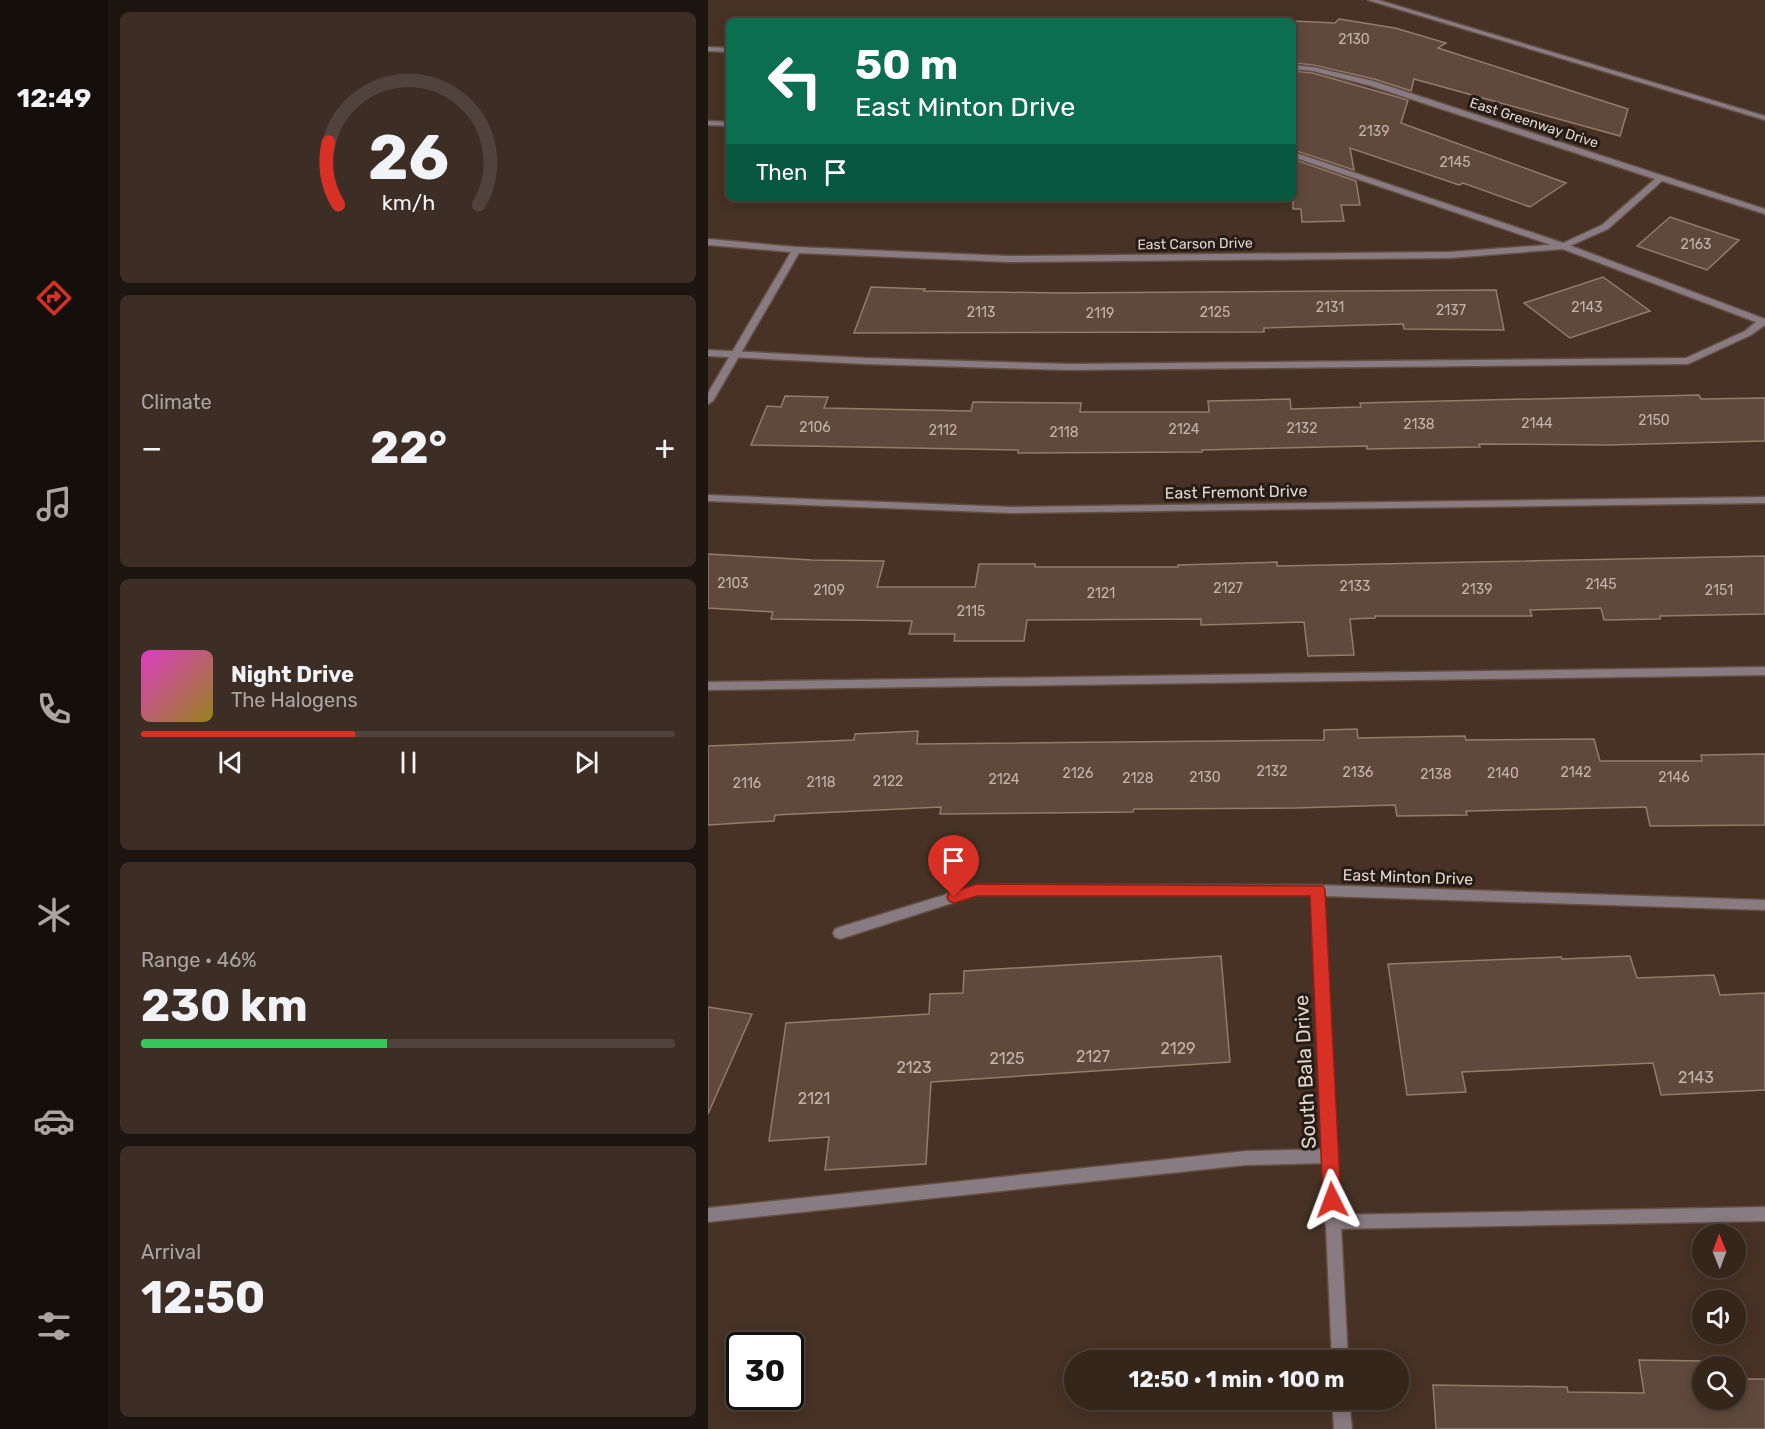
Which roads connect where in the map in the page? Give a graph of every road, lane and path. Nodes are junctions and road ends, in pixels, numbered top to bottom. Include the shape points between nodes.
1 (1371, 0) edge
2 (708, 49) edge
3 (726, 50) edge
4 (1296, 67) edge
5 (1765, 118) edge
6 (708, 123) edge
7 (726, 124) edge
8 (1296, 155) edge
9 (1661, 178) junction
10 (1765, 212) edge
11 (708, 242) edge
12 (1563, 246) junction
13 (796, 250) junction
14 (1764, 322) edge
15 (708, 353) edge
16 (734, 356) junction
17 (708, 400) edge
18 (708, 498) edge
19 (1765, 500) edge
20 (1765, 671) edge
21 (708, 686) edge
22 (1317, 890) junction
23 (1765, 905) edge
24 (840, 933) dead end
25 (1330, 1156) junction
26 (1765, 1214) edge
27 (708, 1215) edge
28 (1334, 1222) junction
29 (1340, 1350) edge
30 (1342, 1410) edge
31 (1343, 1429) edge

1 - 5 street
2 - 3 street
4 - 9 street, East Greenway Drive via 1370,83
6 - 7 street
8 - 12 street
9 - 10 street, East Greenway Drive
9 - 12 street, East Carson Drive via 1605,227
11 - 13 street, East Carson Drive
12 - 13 street, East Carson Drive via 1450,255 1008,259
12 - 14 street
13 - 16 street
14 - 16 street via 1688,361 1070,367
15 - 16 street
16 - 17 street
18 - 19 street, East Fremont Drive via 1011,510
20 - 21 street
22 - 23 street, East Minton Drive
22 - 24 street, East Minton Drive via 977,890
22 - 25 street, South Bala Drive
25 - 27 street via 1246,1158
25 - 28 street, South Bala Drive
26 - 28 street
28 - 29 street, South Bala Drive
30 - 31 street

